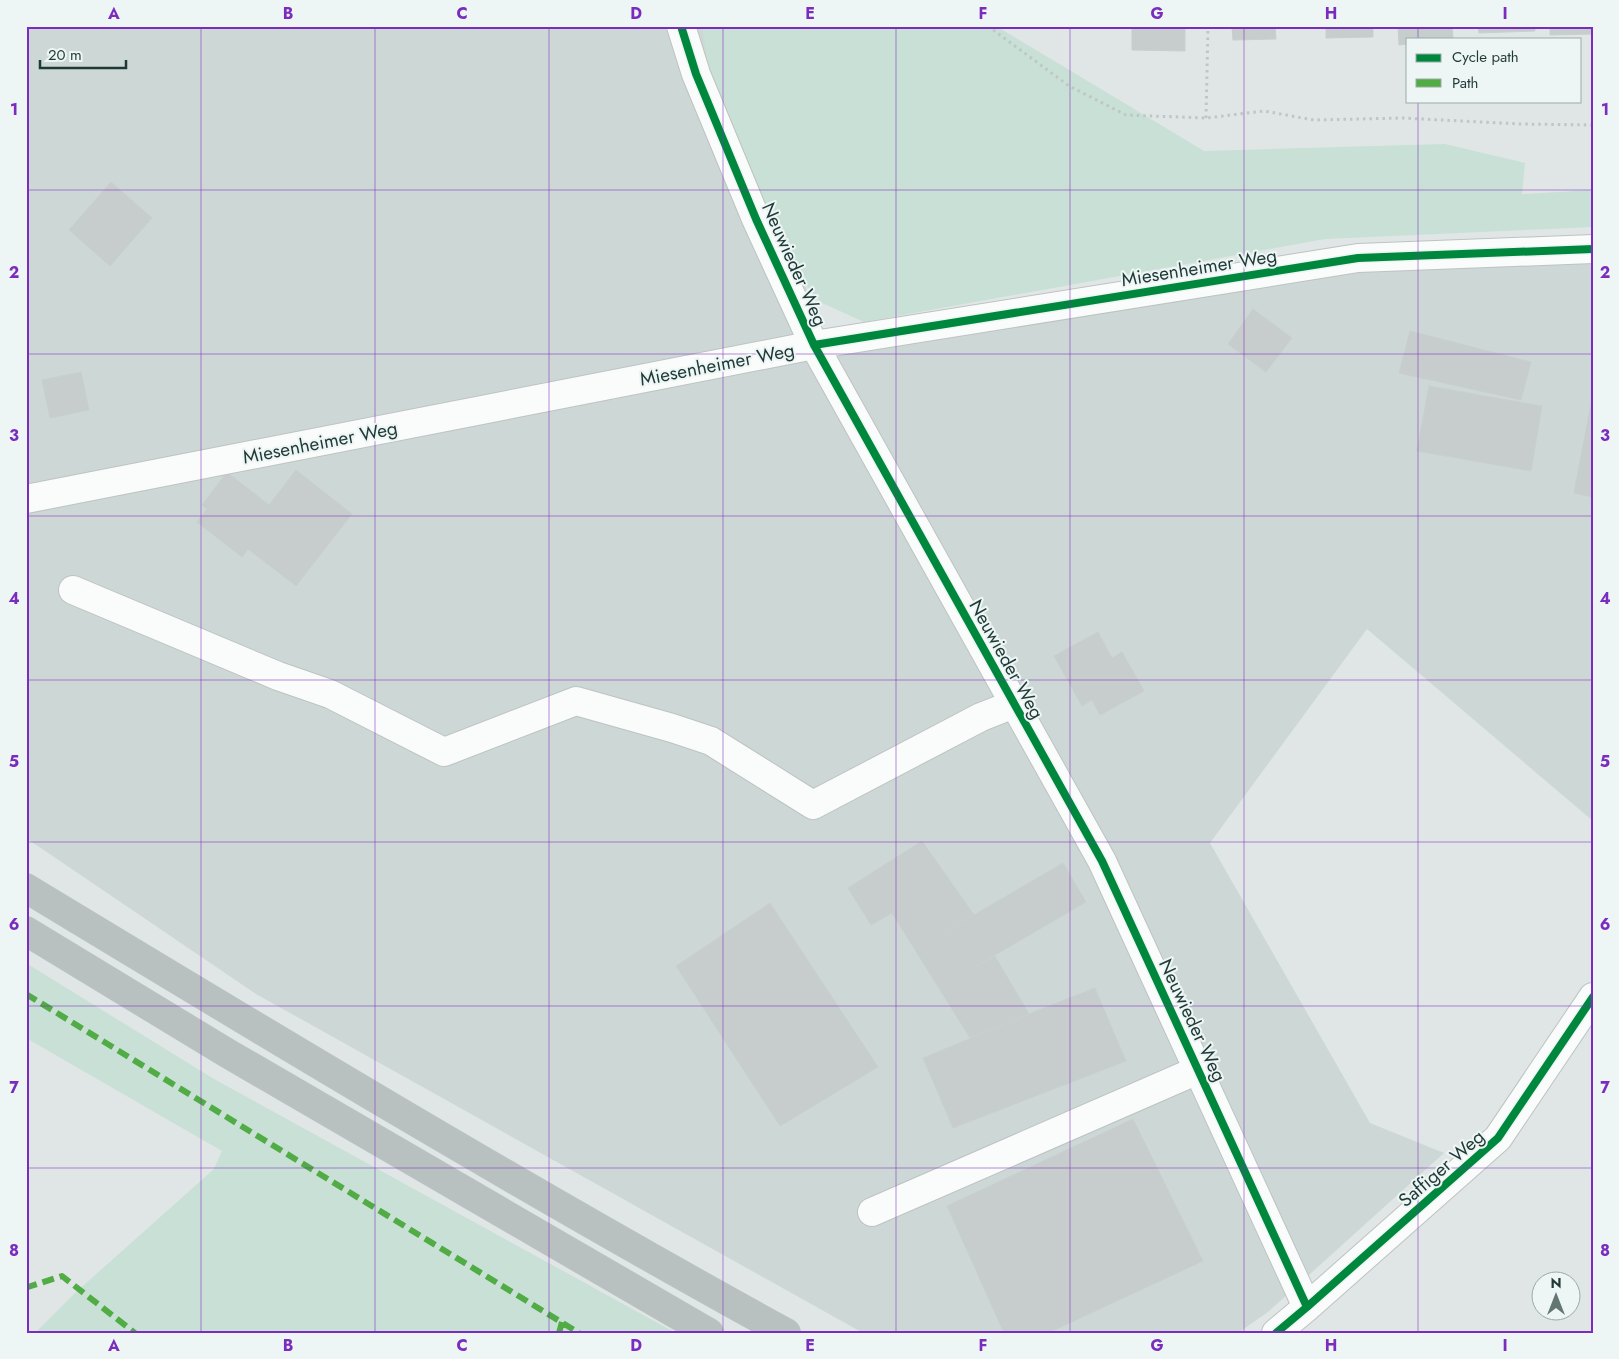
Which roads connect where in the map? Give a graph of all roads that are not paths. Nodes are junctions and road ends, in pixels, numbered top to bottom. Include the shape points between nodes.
1 (681, 26) edge
2 (1593, 248) edge
3 (814, 345) junction
4 (26, 499) edge
5 (73, 590) dead end
6 (1014, 704) junction
7 (26, 888) edge
8 (26, 931) edge
9 (1593, 997) edge
10 (1198, 1070) junction
11 (872, 1212) dead end
12 (1307, 1307) junction
13 (709, 1333) edge
14 (786, 1333) edge
15 (1276, 1333) edge

1 - 3 street, Neuwieder Weg via 696,74 756,218
2 - 3 street, Miesenheimer Weg via 1358,258
3 - 4 street, Miesenheimer Weg
3 - 6 street, Neuwieder Weg
5 - 6 street via 278,676 330,694 444,752 576,701 711,741 813,805 981,717
6 - 10 street, Neuwieder Weg via 1102,861
7 - 14 highway via 319,1066
8 - 13 highway via 226,1053
9 - 12 street, Saffiger Weg via 1498,1138
10 - 11 street
10 - 12 street, Neuwieder Weg
12 - 15 street, Saffiger Weg

